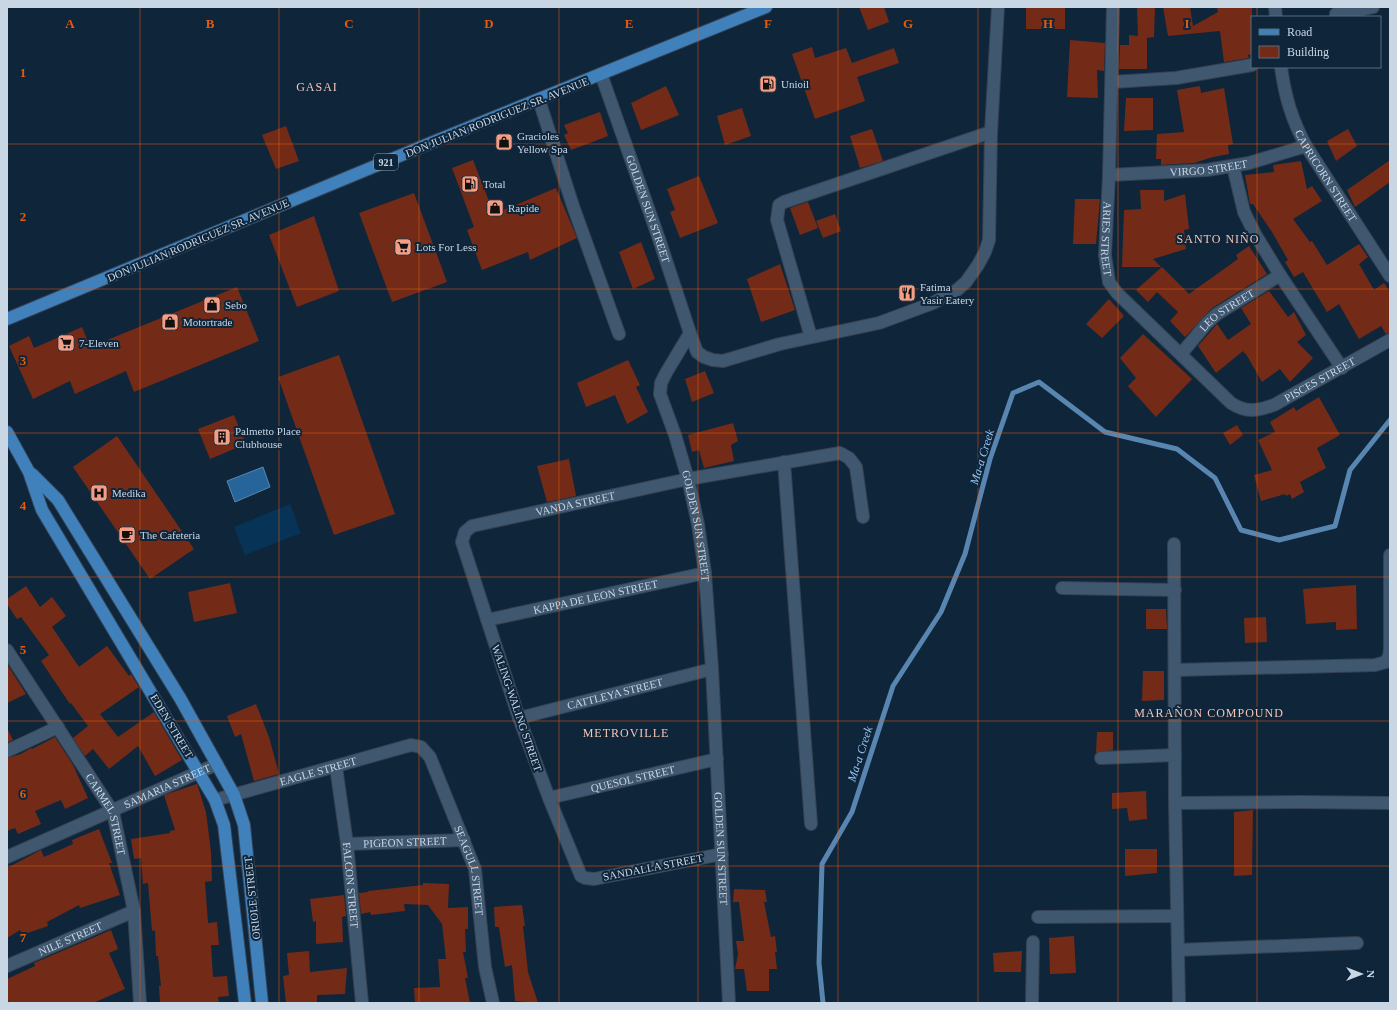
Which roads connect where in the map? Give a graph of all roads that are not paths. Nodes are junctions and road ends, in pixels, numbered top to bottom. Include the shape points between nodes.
1 (766, 7) edge
2 (998, 7) edge
3 (1113, 7) edge
4 (1373, 7) edge
5 (1336, 14) dead end
6 (1251, 65) edge
7 (1281, 68) edge
8 (601, 74) junction
9 (1112, 82) junction
10 (539, 100) junction
11 (991, 132) junction
12 (1306, 146) junction
13 (1233, 166) junction
14 (1109, 176) junction
15 (1280, 276) junction
16 (1390, 276) edge
17 (7, 319) edge
18 (690, 333) junction
19 (620, 334) dead end
20 (811, 337) junction
21 (1390, 340) edge
22 (1182, 354) junction
23 (1342, 368) junction
24 (1246, 410) joint
25 (9, 439) edge
26 (784, 462) junction
27 (29, 472) junction
28 (688, 478) junction
29 (862, 517) dead end
30 (465, 532) joint
31 (1174, 544) dead end
32 (1390, 555) edge
33 (705, 573) junction
34 (1062, 588) dead end
35 (1174, 590) junction
36 (487, 620) junction
37 (7, 650) edge
38 (712, 669) junction
39 (1174, 670) junction
40 (518, 718) junction
41 (58, 727) junction
42 (421, 747) joint
43 (7, 751) edge
44 (1175, 755) junction
45 (1101, 758) dead end
46 (716, 759) junction
47 (217, 764) junction
48 (336, 767) junction
49 (200, 772) junction
50 (234, 795) junction
51 (549, 798) junction
52 (215, 800) junction
53 (1175, 803) junction
54 (1390, 803) edge
55 (113, 812) junction
56 (811, 824) dead end
57 (464, 840) junction
58 (347, 844) junction
59 (722, 854) junction
60 (7, 857) edge
61 (585, 878) joint
62 (134, 911) junction
63 (1177, 916) junction
64 (1038, 917) dead end
65 (1033, 942) dead end
66 (1357, 943) dead end
67 (1178, 950) junction
68 (7, 966) edge
69 (137, 1002) edge
70 (244, 1003) edge
71 (262, 1003) edge
72 (362, 1003) edge
73 (494, 1003) edge
74 (729, 1003) edge
75 (1032, 1003) edge
76 (1179, 1003) edge

1 - 8 main road, DON JULIAN RODRIGUEZ SR. AVENUE / 921
2 - 11 street
3 - 9 street, ARIES STREET
4 - 5 street
6 - 9 street via 1176,78
7 - 12 street, CAPRICORN STREET via 1294,124
8 - 10 main road, DON JULIAN RODRIGUEZ SR. AVENUE / 921
8 - 18 street, GOLDEN SUN STREET
9 - 14 street, ARIES STREET
10 - 17 main road, DON JULIAN RODRIGUEZ SR. AVENUE / 921
10 - 19 street via 573,206
11 - 20 street via 989,240 985,252 966,282 947,297 903,315 860,328
11 - 20 street via 779,205 777,220
12 - 13 street, VIRGO STREET
12 - 16 street, CAPRICORN STREET
13 - 14 street, VIRGO STREET via 1186,172
13 - 15 street via 1244,212
14 - 22 street, ARIES STREET via 1105,255 1110,282 1117,293
15 - 22 street, LEO STREET via 1216,314
15 - 23 street
18 - 20 street via 697,352 704,357 724,361
18 - 28 street, GOLDEN SUN STREET via 666,373 660,394
21 - 23 street, PISCES STREET
22 - 24 street, ARIES STREET via 1231,403
23 - 24 street, PISCES STREET via 1274,406
25 - 27 main road, EDEN STREET
26 - 28 street, VANDA STREET
26 - 29 street, VANDA STREET via 840,453 849,458 856,467
26 - 56 street
27 - 47 main road, EDEN STREET via 58,500 180,698
27 - 49 main road, EDEN STREET via 42,510
28 - 30 street, VANDA STREET via 472,526
28 - 33 street, GOLDEN SUN STREET
30 - 36 street, WALING-WALING STREET via 462,542
31 - 35 street
32 - 39 street via 1390,649 1386,662 1375,665
33 - 36 street, KAPPA DE LEON STREET
33 - 38 street, GOLDEN SUN STREET
34 - 35 street
35 - 39 street
36 - 40 street, WALING-WALING STREET
37 - 41 street, CARMEL STREET
38 - 40 street, CATTLEYA STREET
38 - 46 street, GOLDEN SUN STREET
39 - 44 street
40 - 51 street, WALING-WALING STREET
41 - 43 street
41 - 55 street, CARMEL STREET
42 - 48 street, EAGLE STREET via 412,745
42 - 57 street, SEAGULL STREET via 430,757
44 - 45 street
44 - 53 street
46 - 51 street, QUESOL STREET
46 - 59 street, GOLDEN SUN STREET
47 - 49 street, SAMARIA STREET
47 - 50 main road, EDEN STREET
48 - 50 street, EAGLE STREET
48 - 58 street, FALCON STREET
49 - 52 main road, EDEN STREET
49 - 55 street, SAMARIA STREET
50 - 52 street, EAGLE STREET
50 - 71 main road, ORIOLE STREET via 244,825
51 - 61 street, WALING-WALING STREET via 578,870
52 - 70 main road, EDEN STREET via 224,825
53 - 54 street
53 - 63 street
55 - 60 street, SAMARIA STREET
55 - 62 street, CARMEL STREET
57 - 58 street, PIGEON STREET
57 - 73 street, SEAGULL STREET via 475,869 485,967
58 - 72 street, FALCON STREET
59 - 61 street, SANDALLA STREET via 594,879
59 - 74 street, GOLDEN SUN STREET
62 - 68 street, NILE STREET
62 - 69 street, CARMEL STREET
63 - 64 street
63 - 67 street
65 - 75 street
66 - 67 street
67 - 76 street

